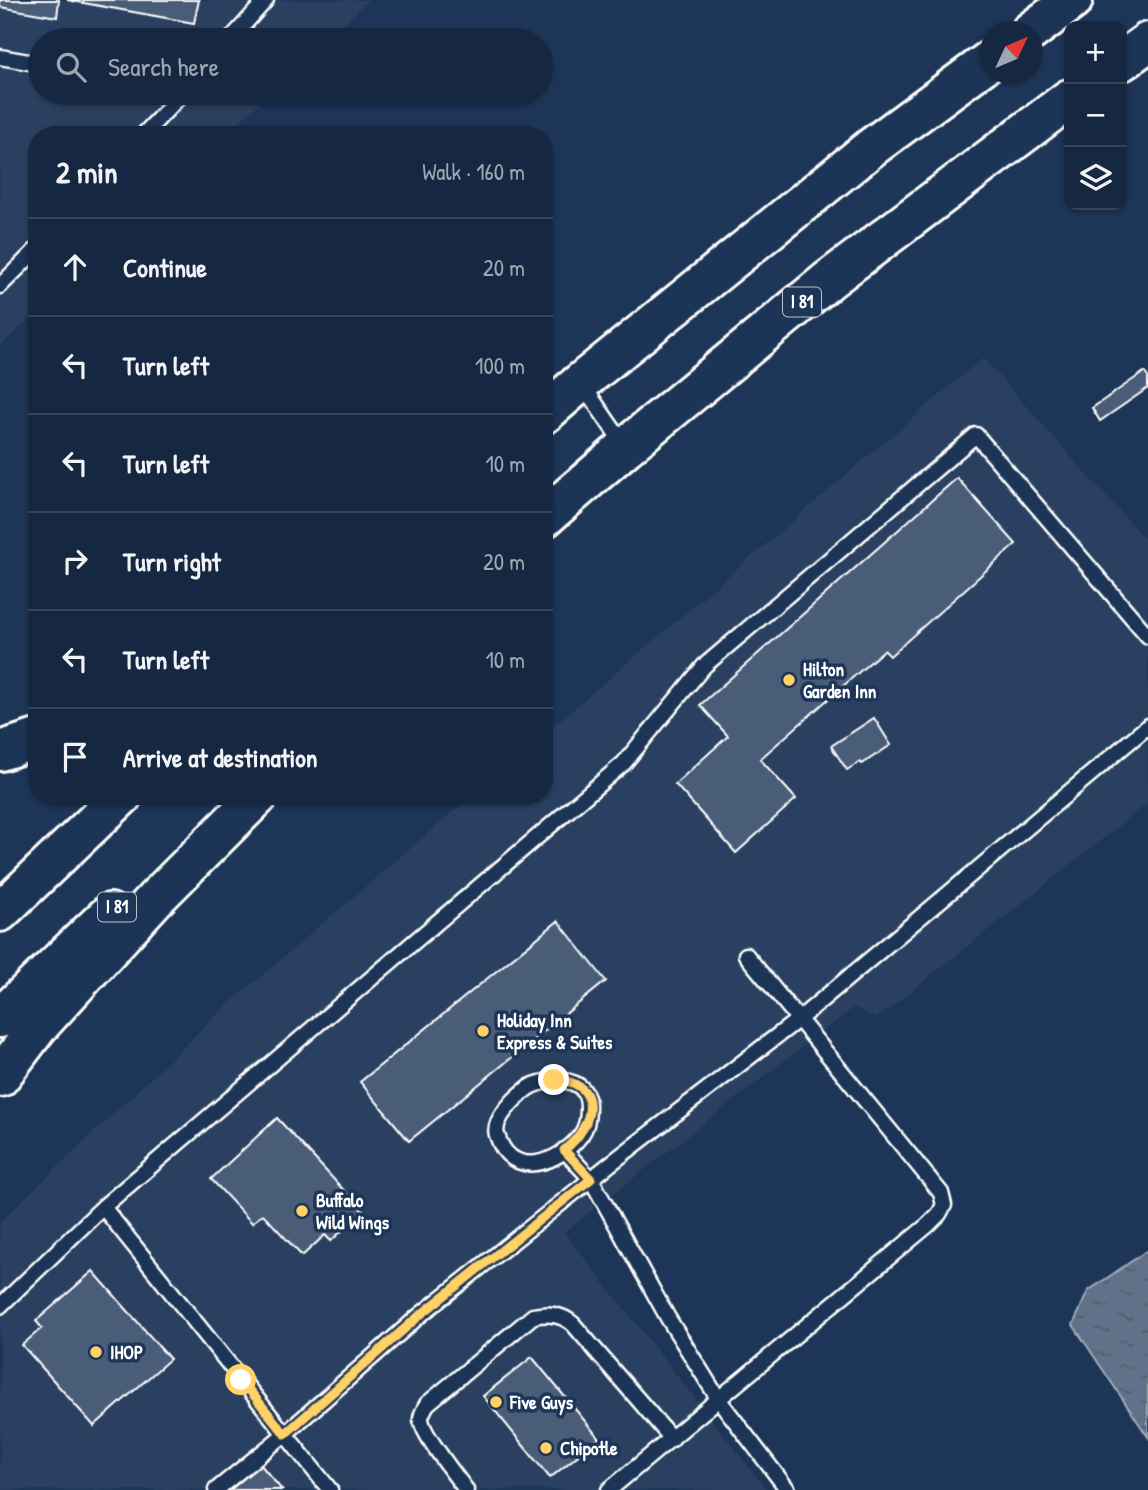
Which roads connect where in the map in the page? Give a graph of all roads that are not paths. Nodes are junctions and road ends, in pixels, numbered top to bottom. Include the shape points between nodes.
1 (266, 0) edge
2 (1073, 0) edge
3 (1043, 22) edge
4 (241, 28) edge
5 (1148, 43) edge
6 (0, 57) edge
7 (1127, 58) edge
8 (28, 62) edge
9 (980, 67) edge
10 (1064, 103) edge
11 (172, 105) edge
12 (152, 126) edge
13 (28, 258) edge
14 (0, 286) edge
15 (581, 382) junction
16 (553, 406) edge
17 (626, 447) junction
18 (553, 510) edge
19 (1148, 636) edge
20 (1148, 726) edge
21 (28, 742) edge
22 (0, 751) edge
23 (113, 805) edge
24 (225, 805) edge
25 (249, 805) edge
26 (0, 912) edge
27 (746, 955) dead end
28 (0, 1018) edge
29 (799, 1019) junction
30 (0, 1077) edge
31 (564, 1150) junction
32 (591, 1179) junction
33 (103, 1208) junction
34 (0, 1306) edge
35 (719, 1400) junction
36 (285, 1434) junction
37 (671, 1439) junction
38 (216, 1490) edge
39 (330, 1490) edge
40 (466, 1490) edge
41 (609, 1490) edge
42 (788, 1490) edge

1 - 4 lane
2 - 3 highway
5 - 7 highway
6 - 8 lane
9 - 15 highway via 872,147
10 - 17 highway, I 81 via 830,279
11 - 12 lane
13 - 14 lane
15 - 16 highway
15 - 17 lane
17 - 18 highway, I 81
19 - 33 lane via 976,435 704,666 624,763
20 - 29 lane
21 - 22 highway
23 - 26 highway
24 - 28 highway, I 81
25 - 30 highway via 155,899 37,1028
27 - 29 lane
29 - 32 lane
29 - 35 lane via 941,1193 944,1205 928,1225
31 - 31 lane via 588,1121 589,1100 582,1087 567,1080 542,1082 529,1087 499,1118 495,1130 499,1144 522,1164 546,1161
31 - 32 lane
32 - 35 lane
32 - 36 lane via 419,1316
33 - 34 lane
33 - 36 lane
35 - 37 lane
35 - 42 lane
36 - 38 lane
36 - 39 lane
37 - 40 lane via 573,1324 557,1315 533,1316 424,1409 421,1418 427,1434
37 - 41 lane

